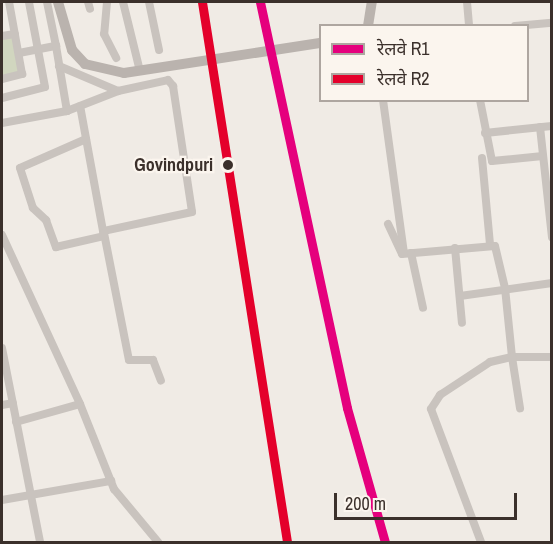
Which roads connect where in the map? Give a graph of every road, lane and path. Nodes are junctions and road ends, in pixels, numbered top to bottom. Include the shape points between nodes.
1 (9, 2) edge
2 (28, 2) edge
3 (47, 2) edge
4 (58, 2) edge
5 (107, 2) edge
6 (123, 2) edge
7 (149, 2) edge
8 (372, 2) edge
9 (467, 2) edge
10 (552, 23) edge
11 (368, 24) edge
12 (469, 24) edge
13 (529, 25) edge
14 (15, 34) junction
15 (2, 36) edge
16 (319, 43) edge
17 (56, 46) junction
18 (38, 49) junction
19 (159, 50) dead end
20 (19, 53) junction
21 (116, 58) dead end
22 (60, 66) junction
23 (140, 71) junction
24 (2, 79) edge
25 (118, 91) junction
26 (2, 98) edge
27 (383, 102) edge
28 (480, 102) edge
29 (80, 106) junction
30 (67, 111) junction
31 (2, 123) edge
32 (552, 126) edge
33 (540, 127) junction
34 (485, 133) junction
35 (86, 140) junction
36 (543, 156) junction
37 (482, 158) dead end
38 (550, 206) edge
39 (388, 224) dead end
40 (104, 233) junction
41 (2, 235) edge
42 (552, 237) edge
43 (490, 245) junction
44 (456, 248) junction
45 (408, 253) junction
46 (552, 283) edge
47 (505, 288) junction
48 (460, 296) junction
49 (423, 308) dead end
50 (462, 323) dead end
51 (2, 348) edge
52 (512, 357) junction
53 (552, 357) edge
54 (161, 381) dead end
55 (13, 403) junction
56 (80, 404) junction
57 (2, 405) edge
58 (520, 408) dead end
59 (16, 422) junction
60 (111, 481) junction
61 (31, 495) junction
62 (2, 500) edge
63 (40, 543) edge
64 (158, 543) edge
65 (481, 543) edge

1 - 14 street
2 - 18 street
3 - 17 street
4 - 23 main road, bridge via 72,50 85,64 109,72
5 - 21 street via 104,34
6 - 23 street
7 - 19 street
8 - 11 main road
9 - 12 street
10 - 13 street
14 - 15 street
14 - 20 street
16 - 23 main road, bridge
17 - 18 street
17 - 22 street
18 - 20 street
18 - 26 street via 45,88
20 - 24 street via 22,74
22 - 25 street
22 - 30 street
25 - 29 street
25 - 40 street via 164,80 171,82 194,210 185,216
27 - 45 street
28 - 34 street
29 - 30 street
29 - 35 street
30 - 31 street
32 - 33 street
33 - 34 street
33 - 36 street
34 - 36 street via 492,161
35 - 40 street
35 - 40 street via 20,168 33,208 48,223 56,247
36 - 38 street
37 - 43 street
38 - 42 street
39 - 45 street via 398,251
40 - 54 street via 129,360 153,360
41 - 56 street
43 - 44 street
43 - 47 street via 498,249
44 - 45 street
44 - 48 street
45 - 49 street
46 - 47 street
47 - 48 street
47 - 52 street
48 - 50 street
51 - 55 street
52 - 53 street
52 - 58 street
52 - 65 street via 490,362 440,395 431,409
55 - 57 street
55 - 59 street
56 - 59 street
56 - 60 street
59 - 61 street
60 - 61 street
60 - 64 street via 118,496
61 - 62 street
61 - 63 street

